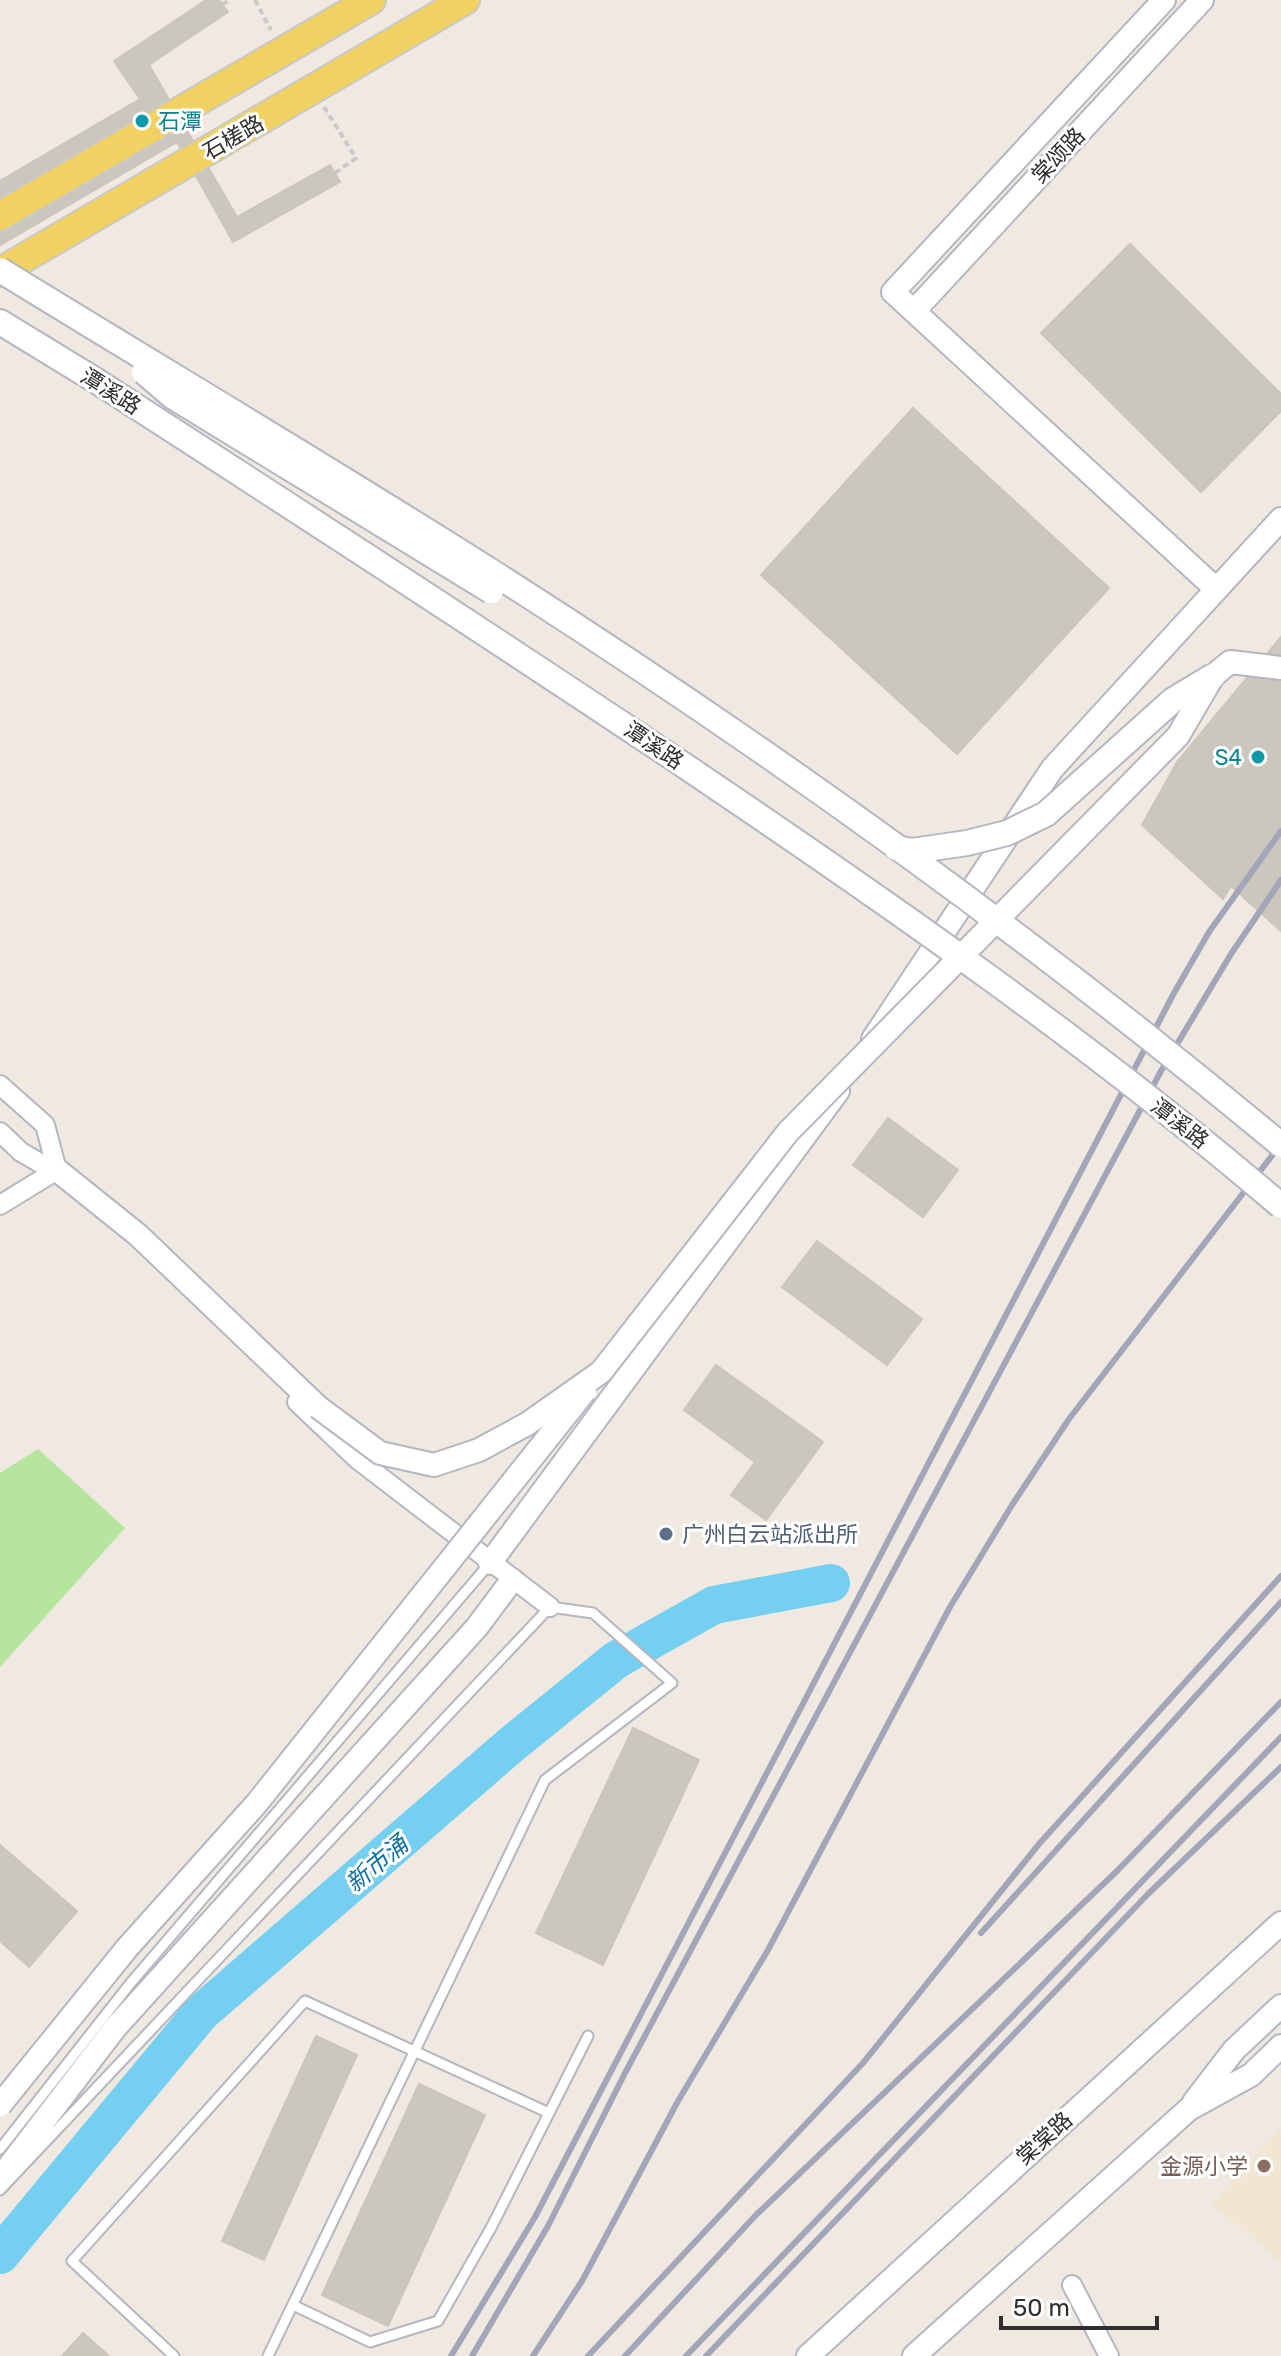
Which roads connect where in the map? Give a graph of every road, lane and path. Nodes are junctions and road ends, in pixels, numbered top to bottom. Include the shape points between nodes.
1 (231, 0) edge
2 (255, 0) edge
3 (371, 0) edge
4 (465, 0) edge
5 (1164, 0) edge
6 (1202, 0) edge
7 (222, 4) dead end
8 (283, 54) junction
9 (314, 91) junction
10 (335, 173) dead end
11 (0, 216) edge
12 (0, 271) edge
13 (914, 311) junction
14 (80, 319) junction
15 (0, 322) edge
16 (1281, 519) edge
17 (1216, 589) junction
18 (1281, 668) edge
19 (1213, 676) junction
20 (0, 1085) edge
21 (0, 1132) edge
22 (1281, 1145) edge
23 (57, 1170) junction
24 (0, 1205) edge
25 (1281, 1206) edge
26 (601, 1372) junction
27 (490, 1563) junction
28 (512, 1580) junction
29 (550, 1607) junction
30 (1281, 1923) edge
31 (1281, 2006) edge
32 (588, 2036) dead end
33 (1281, 2046) edge
34 (415, 2052) junction
35 (0, 2105) edge
36 (1189, 2109) junction
37 (549, 2113) junction
38 (0, 2149) edge
39 (0, 2178) edge
40 (0, 2190) edge
41 (1072, 2285) dead end
42 (293, 2305) junction
43 (912, 2355) edge
44 (174, 2356) edge
45 (268, 2356) edge
46 (808, 2356) edge
47 (1109, 2356) edge

1 - 7 path
2 - 8 path
3 - 8 main road
4 - 9 main road, 石槎路
5 - 13 street, 棠颂路 via 893,292
6 - 13 street, 棠颂路
8 - 11 main road
9 - 10 path via 356,158
9 - 12 main road, 石槎路
12 - 14 main road, 潭溪路, bridge
13 - 17 street
14 - 19 main road, bridge via 172,396 540,621 882,846 912,851 967,843 1007,833 1046,814 1173,700
14 - 22 main road, 潭溪路, bridge via 493,572 670,690 951,887
15 - 25 main road, 潭溪路, bridge via 493,636 766,821 1069,1036
16 - 17 street
17 - 27 street via 1052,769 836,1095
18 - 19 street via 1230,662
19 - 26 street, bridge via 1178,736 788,1132
20 - 23 street via 45,1125
21 - 23 street via 21,1152
23 - 24 street
23 - 26 street, bridge via 138,1235 318,1407 380,1453 434,1465 479,1450
23 - 27 street via 357,1459
26 - 35 street, bridge via 257,1803 127,1948
27 - 28 street
27 - 38 lane via 129,1985
28 - 29 street
28 - 39 street via 477,1627 115,2028
29 - 34 lane via 593,1613 672,1683 545,1780
29 - 40 lane
30 - 46 street, 棠棠路
31 - 36 street
32 - 37 lane
33 - 36 street via 1251,2075
34 - 37 lane
34 - 42 lane
34 - 44 lane via 305,2001 72,2261
36 - 43 street
37 - 42 lane via 438,2321 370,2342
41 - 47 street
42 - 45 lane

